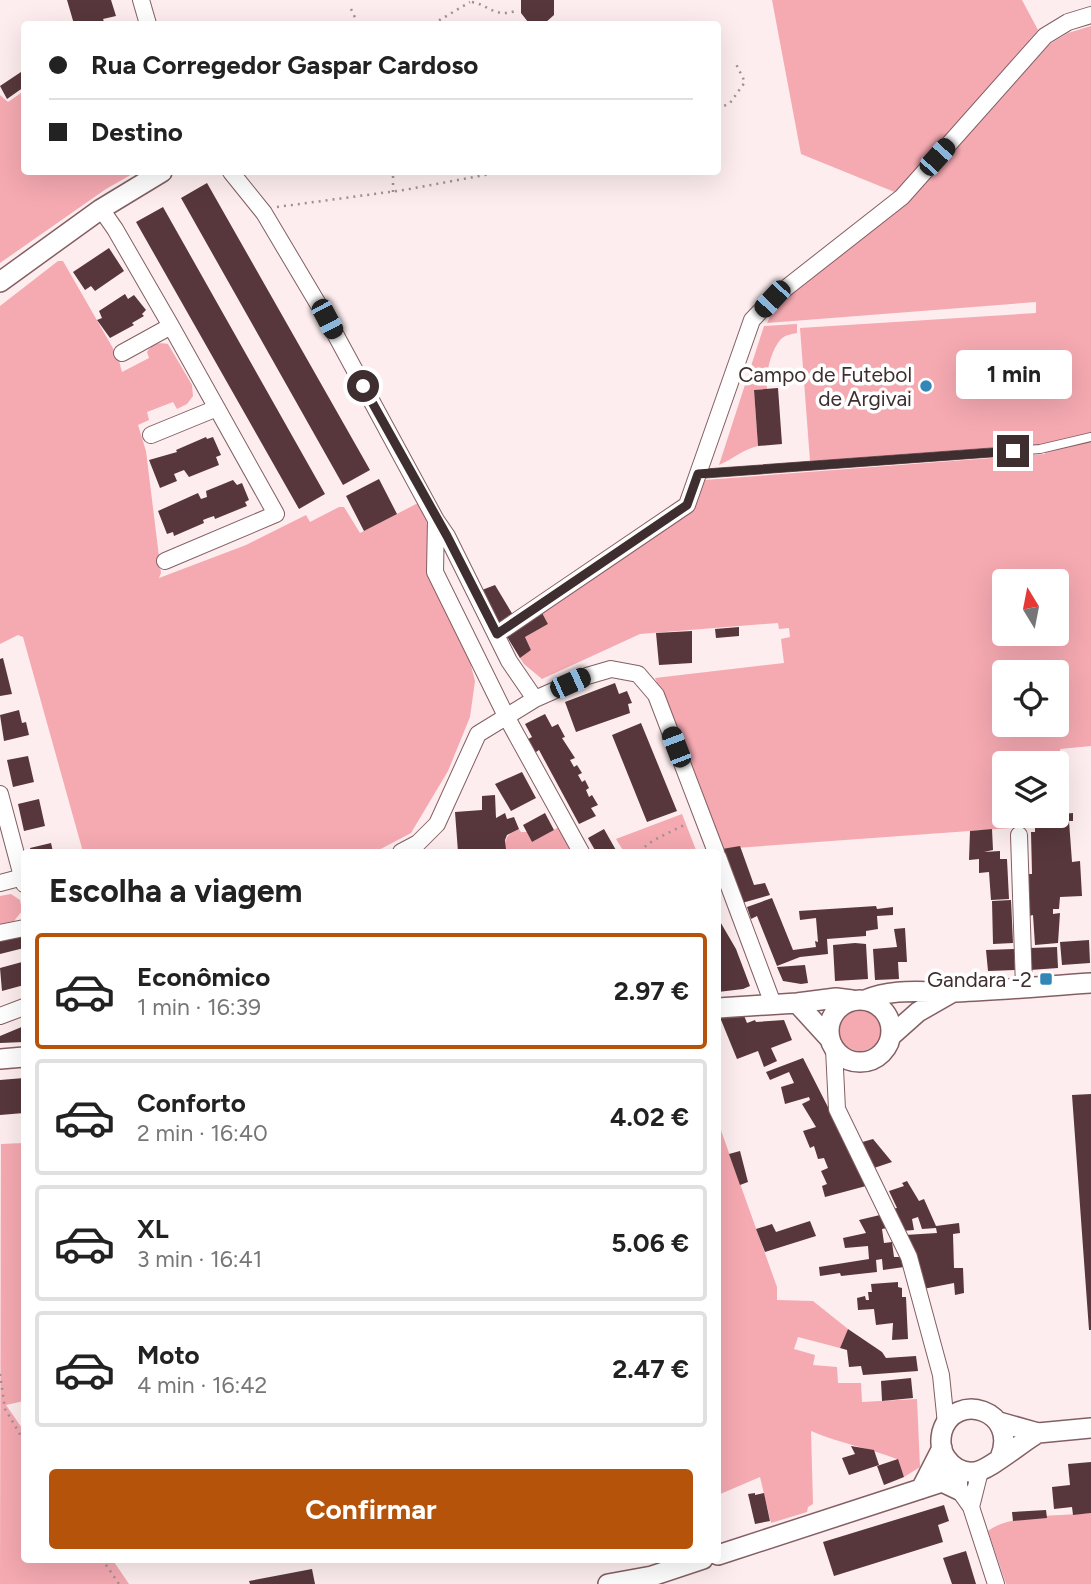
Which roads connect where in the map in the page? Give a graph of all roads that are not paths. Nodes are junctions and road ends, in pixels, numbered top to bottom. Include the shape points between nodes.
1 (141, 0) edge
2 (1091, 15) edge
3 (147, 21) edge
4 (157, 175) edge
5 (234, 175) edge
6 (101, 209) junction
7 (0, 282) edge
8 (172, 327) junction
9 (122, 353) dead end
10 (217, 408) junction
11 (151, 435) dead end
12 (1091, 437) edge
13 (698, 474) junction
14 (436, 520) junction
15 (165, 561) dead end
16 (497, 634) junction
17 (536, 699) junction
18 (506, 716) junction
19 (0, 794) edge
20 (1019, 835) dead end
21 (407, 849) edge
22 (579, 849) edge
23 (715, 849) edge
24 (721, 865) edge
25 (21, 870) edge
26 (21, 881) edge
27 (0, 883) edge
28 (21, 929) edge
29 (0, 933) edge
30 (1091, 983) edge
31 (1024, 987) junction
32 (953, 992) junction
33 (859, 1000) junction
34 (797, 1003) junction
35 (773, 1004) junction
36 (21, 1008) edge
37 (721, 1008) edge
38 (0, 1016) edge
39 (891, 1036) junction
40 (831, 1044) junction
41 (21, 1057) edge
42 (0, 1059) edge
43 (999, 1422) junction
44 (946, 1424) junction
45 (1091, 1428) edge
46 (1038, 1433) junction
47 (942, 1448) junction
48 (999, 1458) junction
49 (980, 1471) junction
50 (954, 1477) junction
51 (921, 1489) junction
52 (971, 1507) junction
53 (721, 1554) edge
54 (691, 1563) edge
55 (608, 1584) edge
56 (996, 1584) edge

1 - 3 street
2 - 13 street via 1045,36 902,197 772,299 752,320
4 - 6 street
5 - 14 street via 264,213 327,319
6 - 7 street
6 - 8 street
8 - 9 street
8 - 10 street
10 - 11 street
10 - 15 street via 276,514
12 - 13 lane via 1040,449
13 - 16 street via 687,505
14 - 16 street
14 - 18 street via 435,572
16 - 17 street via 509,661
17 - 18 street
17 - 23 street via 611,669 638,674 656,695
18 - 21 street via 478,734 437,824
18 - 22 street
19 - 25 street
20 - 31 street
24 - 35 street
26 - 27 street
28 - 29 street
30 - 31 street
31 - 32 street
32 - 33 street via 881,993
32 - 39 street
33 - 34 street
33 - 39 street via 883,1009
33 - 40 street via 836,1010 828,1028
34 - 35 street
34 - 40 street
35 - 37 street
36 - 38 street
39 - 40 street via 881,1055 862,1063 841,1057
40 - 44 street via 837,1109 908,1257 941,1375
41 - 42 street
43 - 44 street via 971,1409 957,1413
43 - 46 street
43 - 48 street via 1004,1440
44 - 47 street
45 - 46 street
46 - 48 street
47 - 50 street
47 - 51 street
48 - 49 street
49 - 50 street
49 - 52 street
50 - 51 street
50 - 52 street
51 - 53 street
52 - 56 street
54 - 55 street

